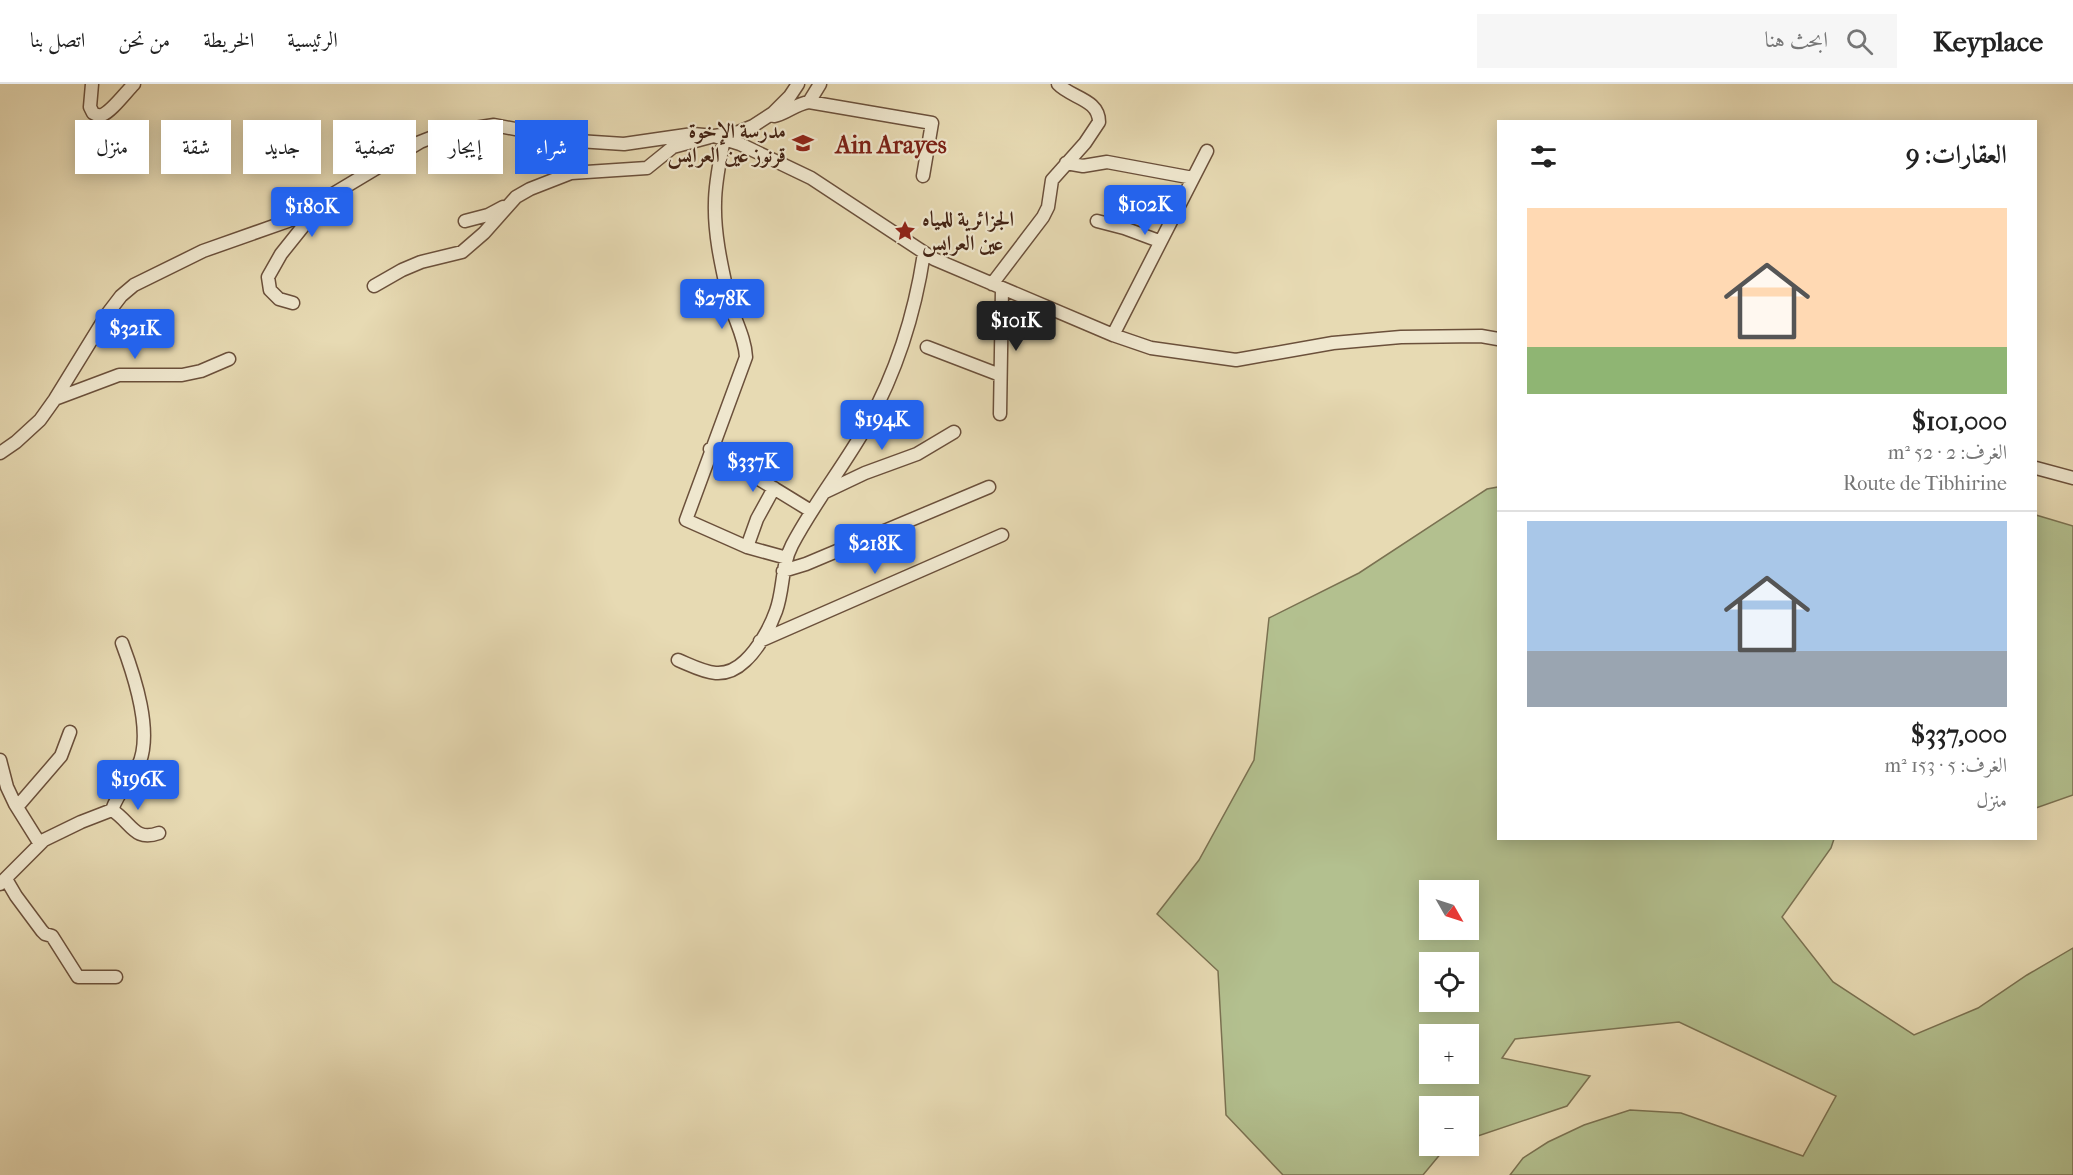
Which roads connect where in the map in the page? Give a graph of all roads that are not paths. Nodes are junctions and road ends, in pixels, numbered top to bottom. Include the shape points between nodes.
1 (92, 84) edge
2 (134, 84) edge
3 (798, 84) edge
4 (820, 84) edge
5 (1058, 84) edge
6 (809, 102) junction
7 (770, 115) junction
8 (719, 137) junction
9 (1207, 151) dead end
10 (1066, 163) junction
11 (923, 176) dead end
12 (1193, 177) junction
13 (352, 183) junction
14 (507, 206) junction
15 (465, 221) dead end
16 (1097, 221) dead end
17 (1160, 241) junction
18 (924, 253) junction
19 (374, 286) dead end
20 (997, 286) junction
21 (292, 303) dead end
22 (1113, 335) junction
23 (1497, 339) edge
24 (927, 347) dead end
25 (229, 359) dead end
26 (1000, 375) junction
27 (55, 399) junction
28 (1000, 414) dead end
29 (954, 432) dead end
30 (710, 448) junction
31 (0, 453) edge
32 (2037, 468) edge
33 (2073, 478) edge
34 (989, 487) dead end
35 (774, 488) junction
36 (823, 493) junction
37 (811, 511) junction
38 (1002, 535) dead end
39 (747, 547) junction
40 (787, 558) junction
41 (783, 571) junction
42 (760, 642) junction
43 (122, 643) dead end
44 (678, 660) dead end
45 (70, 732) dead end
46 (0, 760) edge
47 (17, 807) junction
48 (112, 810) junction
49 (159, 833) dead end
50 (40, 844) junction
51 (3, 882) edge
52 (116, 976) dead end

1 - 2 street via 90,107 98,116
3 - 7 street
4 - 6 street
5 - 10 street via 1088,102 1099,114 1099,122 1085,143
6 - 7 street via 778,116
6 - 11 street via 932,123
7 - 8 street via 753,126
8 - 13 street via 693,134 624,144 578,141 494,125 469,128 420,142
8 - 14 street via 674,147 647,168 571,173 549,180 516,196
8 - 18 street via 811,178
8 - 30 street via 716,226 729,300 746,357
9 - 12 street
10 - 12 street via 1083,166 1107,162
10 - 20 street via 1052,180 1043,217
12 - 17 street
13 - 21 street via 334,204 305,224 268,277 270,290 279,299
13 - 27 street via 288,221 203,251 134,285 108,313
14 - 15 street
14 - 19 street via 462,252 421,262
16 - 17 street
17 - 22 street
18 - 20 street
18 - 36 street via 918,291 887,385
20 - 22 street
20 - 26 street
22 - 23 street via 1151,348 1236,360 1333,343 1401,337
24 - 26 street
25 - 27 street via 182,375 119,375
26 - 28 street
27 - 31 street via 40,420
29 - 36 street via 917,454
30 - 35 street
30 - 39 street via 686,520
32 - 33 street
34 - 41 street
35 - 37 street
35 - 39 street
36 - 37 street
37 - 40 street
38 - 42 street
39 - 40 street
40 - 41 street
41 - 42 street via 776,610
42 - 44 street via 744,662 716,675
43 - 48 street via 136,680 143,723 142,755
45 - 47 street via 62,756
46 - 47 street
47 - 50 street
48 - 49 street via 140,835
48 - 50 street via 58,832
50 - 51 street
51 - 52 street via 42,931 52,936 78,976

